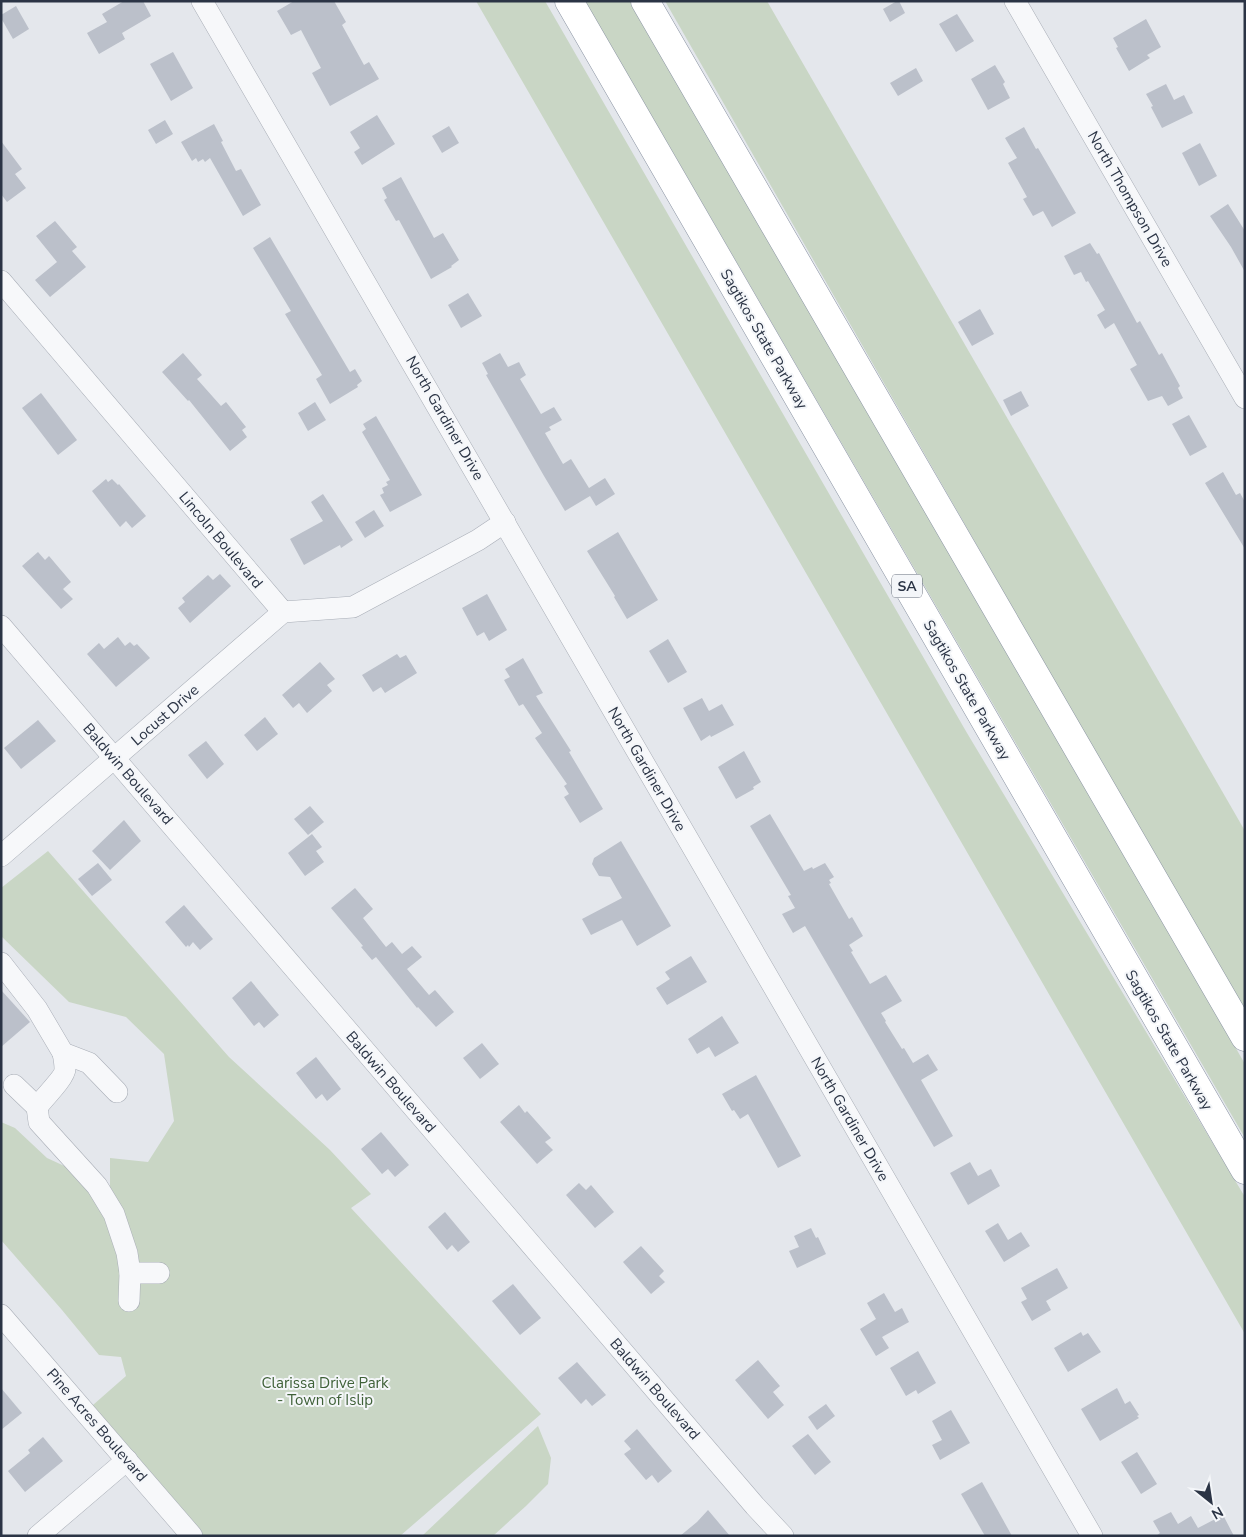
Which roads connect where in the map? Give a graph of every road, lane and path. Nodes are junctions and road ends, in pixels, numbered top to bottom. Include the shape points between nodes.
1 (202, 1) edge
2 (569, 1) edge
3 (646, 1) edge
4 (1015, 1) edge
5 (1, 281) edge
6 (1245, 398) edge
7 (505, 522) junction
8 (283, 612) junction
9 (1, 626) edge
10 (115, 759) junction
11 (1, 856) edge
12 (1, 963) edge
13 (1245, 1037) edge
14 (63, 1053) junction
15 (14, 1084) dead end
16 (117, 1092) dead end
17 (38, 1107) junction
18 (1245, 1170) edge
19 (130, 1273) junction
20 (159, 1273) dead end
21 (129, 1301) dead end
22 (1, 1315) edge
23 (127, 1460) junction
24 (38, 1536) edge
25 (192, 1536) edge
26 (783, 1536) edge
27 (1092, 1536) edge

1 - 7 street, North Gardiner Drive
2 - 18 highway, Sagtikos State Parkway / SA
3 - 13 highway
4 - 6 street, North Thompson Drive
5 - 8 street, Lincoln Boulevard
7 - 8 street via 478,540 353,607
7 - 27 street, North Gardiner Drive
8 - 10 street, Locust Drive
9 - 10 street, Baldwin Boulevard
10 - 11 street, Locust Drive
10 - 26 street, Baldwin Boulevard
12 - 14 street via 38,1009
14 - 16 street via 90,1063
14 - 17 street via 65,1070
15 - 17 street
17 - 19 street via 38,1122 97,1186 114,1214
19 - 20 street
19 - 21 street
22 - 23 street, Pine Acres Boulevard
23 - 24 street
23 - 25 street, Pine Acres Boulevard

